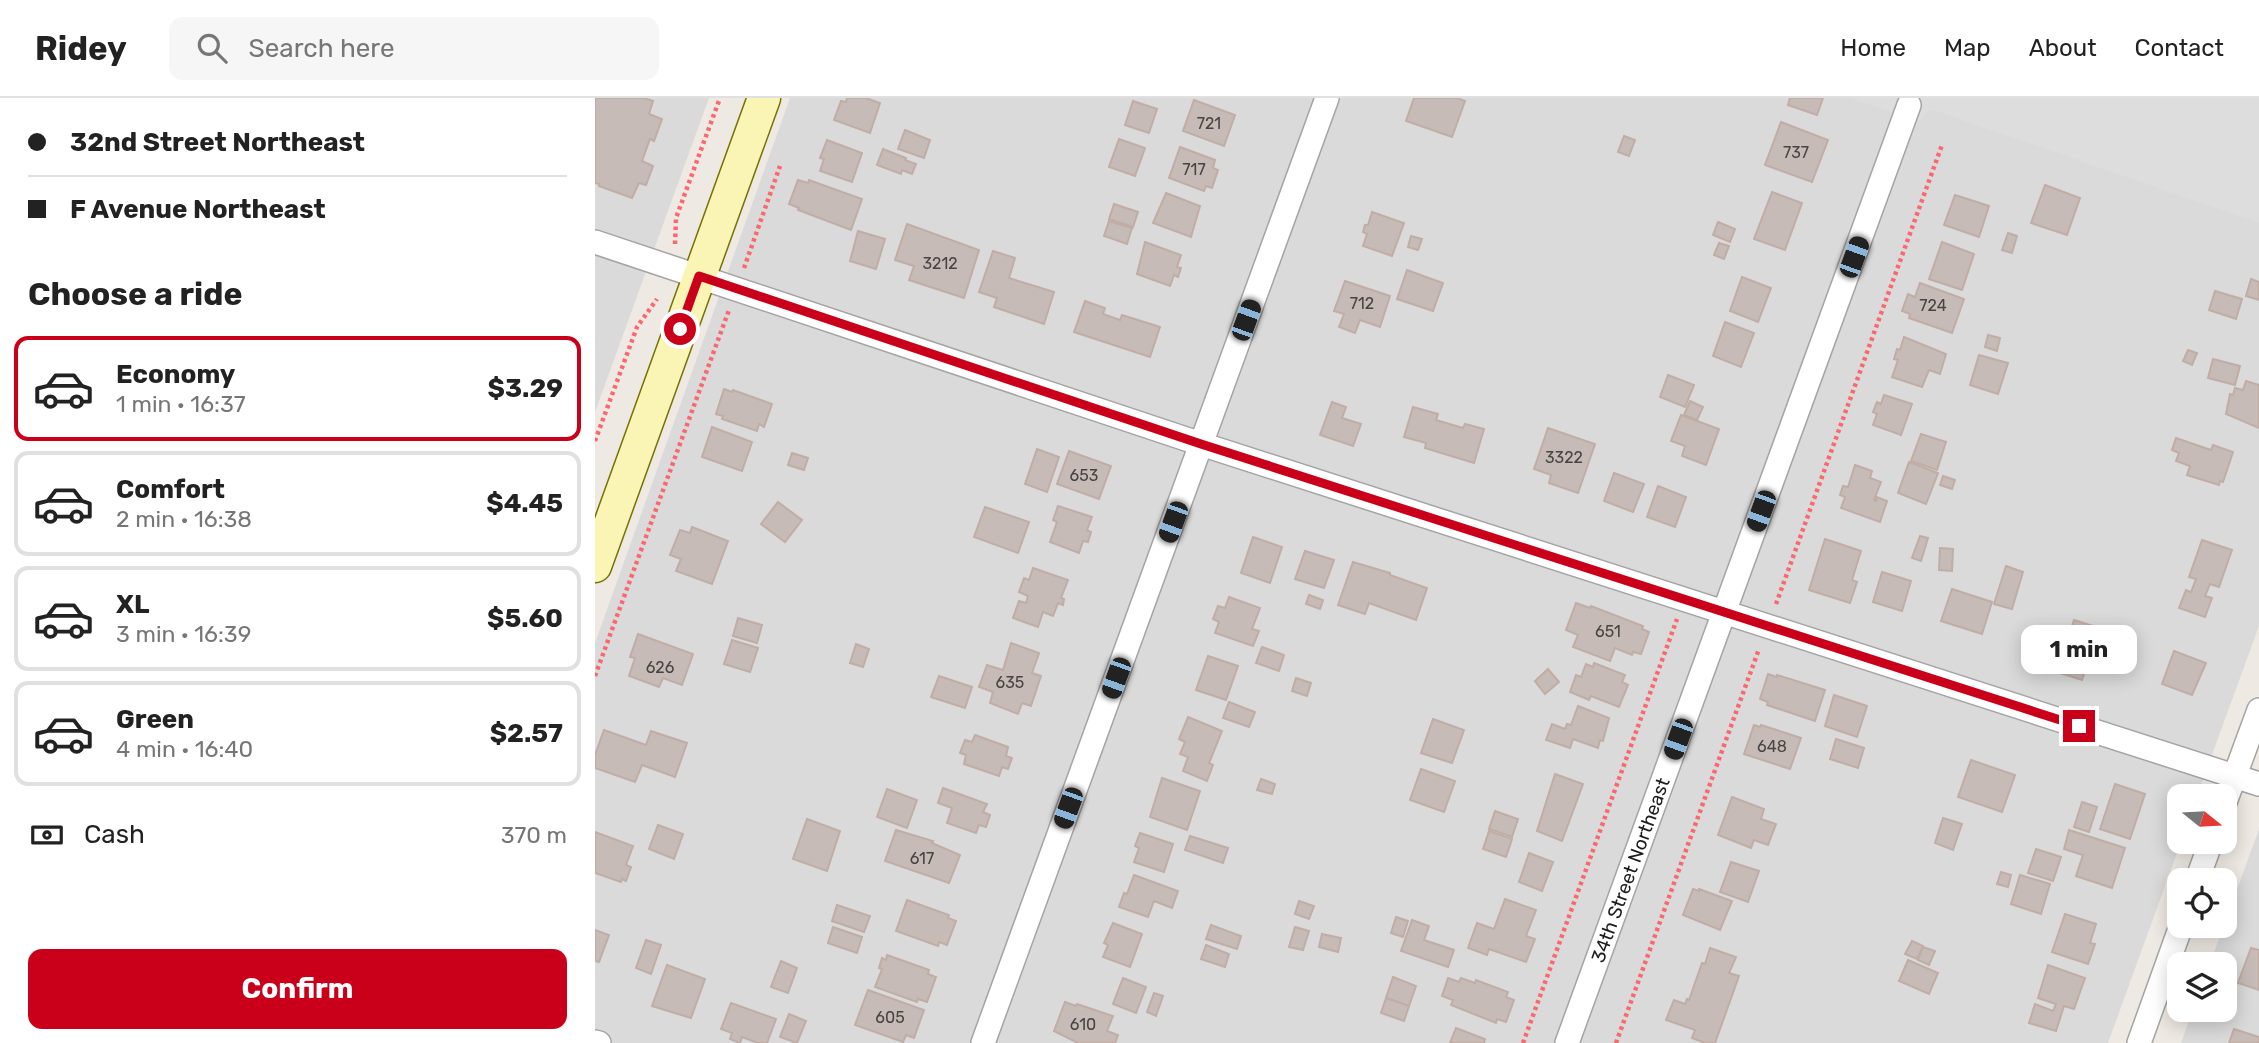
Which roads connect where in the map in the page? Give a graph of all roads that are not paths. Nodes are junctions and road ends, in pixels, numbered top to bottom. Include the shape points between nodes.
1 (764, 98) edge
2 (1327, 98) edge
3 (1909, 104) dead end
4 (595, 242) edge
5 (699, 276) junction
6 (1201, 444) junction
7 (595, 566) edge
8 (1724, 612) junction
9 (2259, 710) edge
10 (2235, 776) junction
11 (2232, 784) edge
12 (2259, 784) edge
13 (2177, 938) edge
14 (983, 1043) edge
15 (1567, 1043) edge
16 (2139, 1043) edge

1 - 5 main road
2 - 6 street
3 - 8 street, 34th Street Northeast
4 - 5 street
5 - 6 street
5 - 7 main road
6 - 8 street
6 - 14 street
8 - 10 street
8 - 15 street, 34th Street Northeast
9 - 10 street
10 - 11 street
10 - 12 street
13 - 16 street

